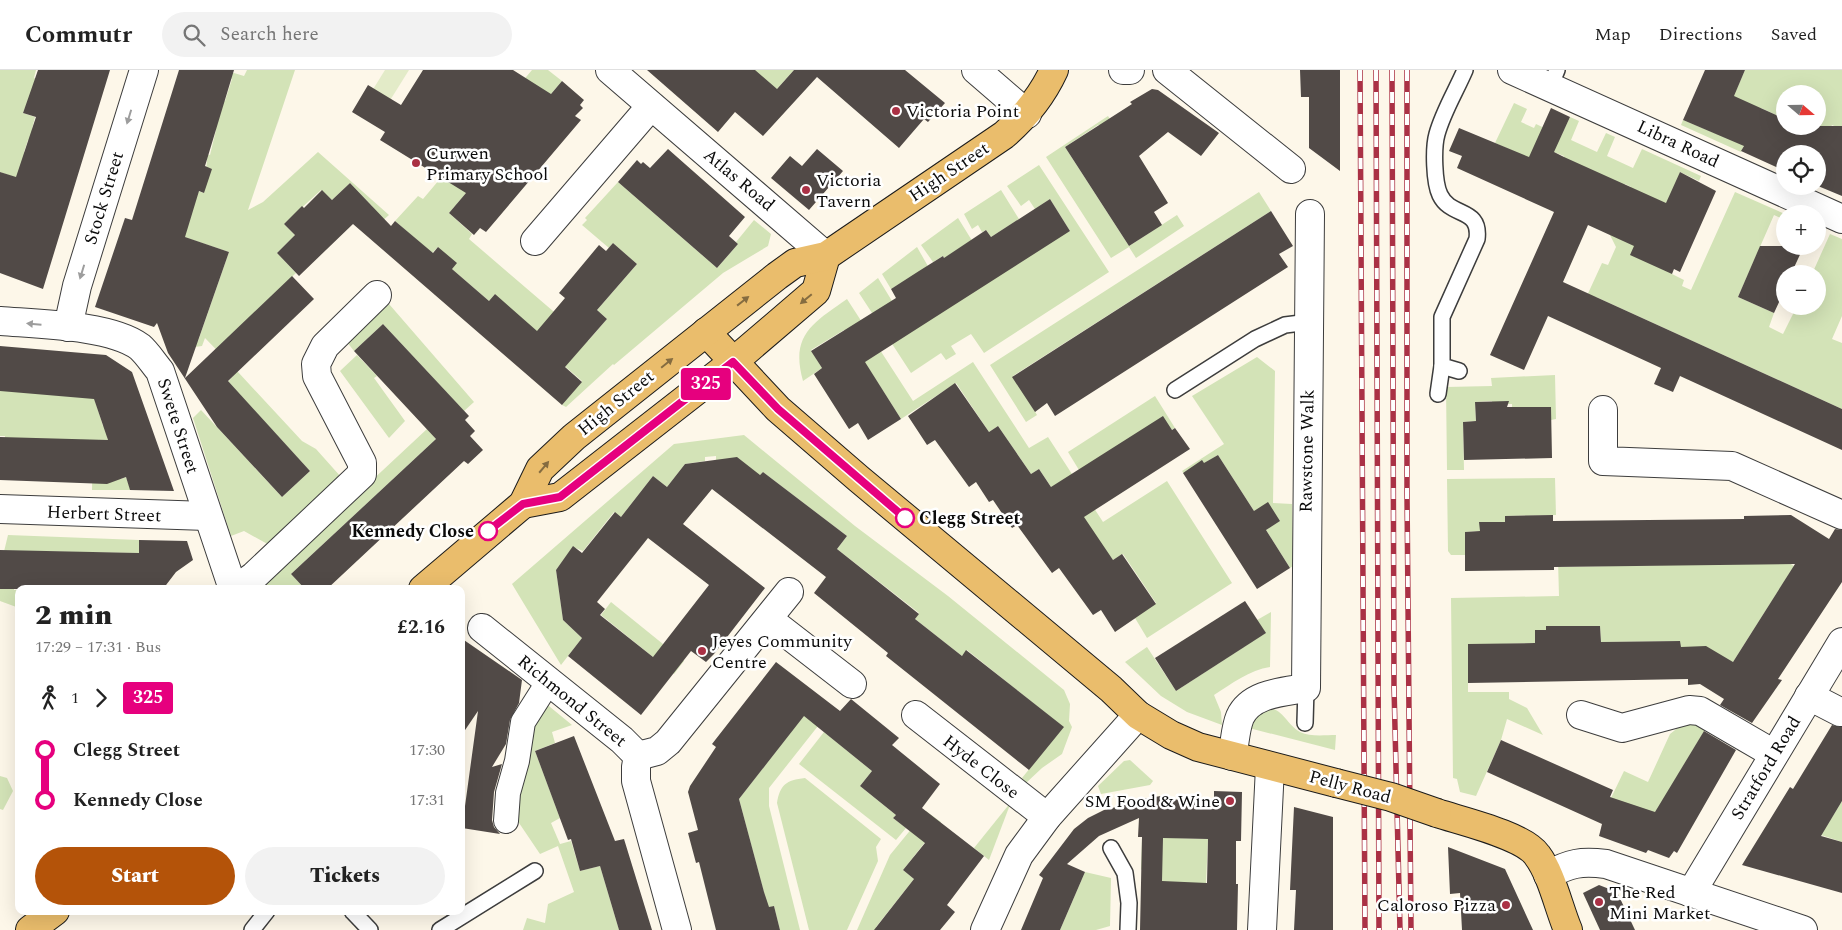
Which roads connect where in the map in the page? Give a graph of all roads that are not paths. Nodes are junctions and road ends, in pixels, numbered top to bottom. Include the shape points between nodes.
1 (144, 70) edge
2 (610, 70) edge
3 (976, 70) edge
4 (1054, 70) edge
5 (1123, 70) edge
6 (1130, 70) edge
7 (1167, 70) edge
8 (1466, 70) edge
9 (1512, 70) edge
10 (1553, 78) edge
11 (651, 106) junction
12 (1027, 114) junction
13 (1291, 168) dead end
14 (1310, 214) dead end
15 (1842, 219) edge
16 (536, 242) dead end
17 (826, 256) junction
18 (377, 295) dead end
19 (0, 321) edge
20 (1309, 322) junction
21 (68, 327) junction
22 (706, 332) junction
23 (733, 362) junction
24 (1442, 366) junction
25 (1459, 371) dead end
26 (1175, 390) dead end
27 (1438, 394) dead end
28 (1603, 410) dead end
29 (523, 504) junction
30 (0, 509) edge
31 (207, 516) junction
32 (1842, 516) edge
33 (233, 585) edge
34 (240, 585) edge
35 (428, 585) edge
36 (789, 592) dead end
37 (768, 618) junction
38 (482, 628) dead end
39 (1842, 642) edge
40 (549, 681) junction
41 (852, 684) dead end
42 (1306, 688) junction
43 (1810, 696) junction
44 (1840, 712) dead end
45 (1138, 714) junction
46 (916, 715) dead end
47 (1581, 715) dead end
48 (1305, 723) dead end
49 (1774, 754) junction
50 (638, 756) junction
51 (1232, 756) junction
52 (1270, 767) junction
53 (1047, 818) junction
54 (506, 821) dead end
55 (1111, 848) dead end
56 (535, 871) dead end
57 (1548, 875) junction
58 (1691, 893) junction
59 (465, 914) edge
60 (50, 915) edge
61 (264, 915) edge
62 (356, 915) edge
63 (464, 915) edge
64 (30, 930) edge
65 (252, 930) edge
66 (370, 930) edge
67 (440, 930) edge
68 (676, 930) edge
69 (985, 930) edge
70 (1128, 930) edge
71 (1262, 930) edge
72 (1568, 930) edge
73 (1803, 930) edge

1 -> 21 street, Stock Street via 77,286
2 - 11 street, Atlas Road
3 - 12 street
4 - 12 main road, High Street via 1045,90
5 - 6 street
7 - 13 street
8 - 24 lane via 1436,135 1435,176 1440,196 1450,207 1474,220 1478,227 1477,239 1442,318
9 - 10 street, Libra Road
10 - 15 street, Libra Road
11 - 16 street
11 - 17 street, Atlas Road
12 - 17 main road, High Street via 998,139
14 - 20 street, Rawstone Walk
22 -> 17 main road, High Street via 795,263
17 -> 23 main road, High Street via 816,291
18 - 34 street via 325,346 316,364 317,376 362,463 362,474 254,576
21 -> 19 street, Swete Street
20 - 26 lane via 1285,325
20 - 42 street, Rawstone Walk
21 - 31 street, Swete Street via 97,331 129,341 141,348 160,371
22 - 23 main road
29 -> 22 main road, High Street via 540,469 550,459
23 - 29 main road, High Street via 560,497
23 - 45 main road via 778,409 859,480
24 - 25 lane
24 - 27 lane
28 - 32 street via 1603,461 1732,466
29 - 35 main road, High Street
30 - 31 street, Herbert Street
31 - 33 street, Swete Street
36 - 37 street
37 - 41 street
37 - 50 street via 668,742 657,751
38 - 40 street, Richmond Street
39 - 43 street, Stratford Road
40 - 50 street, Richmond Street
40 - 54 street via 523,722 508,793
42 - 48 lane, Rawstone Walk
42 - 51 street via 1258,699 1247,708 1240,717
43 - 44 street
43 - 49 street, Stratford Road
45 - 51 main road, Pelly Road via 1180,740
45 - 53 street
46 - 53 street, Hyde Close
47 - 49 street via 1622,728 1689,710 1700,711
49 - 58 street, Stratford Road
50 - 68 street, Richmond Street via 636,781
51 - 52 main road, Pelly Road
52 - 57 main road, Pelly Road, bridge via 1390,797 1524,844 1536,854
52 - 71 street
53 - 69 street via 1019,855
55 - 70 lane via 1125,873
56 - 59 lane
57 - 58 street via 1564,866 1585,861 1606,864
57 - 72 main road, Pelly Road
58 - 73 street
60 - 64 main road
61 - 65 lane
62 - 66 lane
63 - 67 lane

